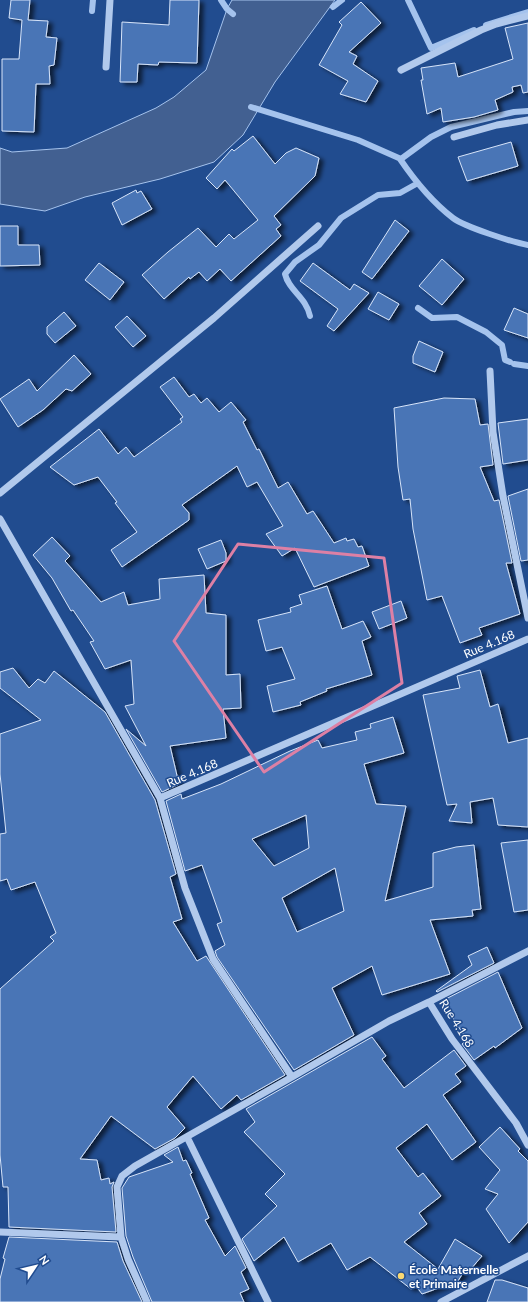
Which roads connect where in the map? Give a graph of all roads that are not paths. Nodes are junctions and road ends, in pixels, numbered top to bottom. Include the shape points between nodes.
1 (110, 0) edge
2 (528, 16) edge
3 (106, 67) dead end
4 (401, 70) dead end
5 (528, 120) edge
6 (454, 137) dead end
7 (318, 226) dead end
8 (490, 371) dead end
9 (0, 493) edge
10 (0, 519) edge
11 (528, 618) edge
12 (528, 639) edge
13 (160, 798) junction
14 (528, 950) edge
15 (429, 1002) junction
16 (292, 1077) junction
17 (187, 1137) junction
18 (528, 1145) edge
19 (0, 1232) edge
20 (121, 1237) junction
21 (528, 1256) edge
22 (147, 1302) edge
23 (268, 1302) edge
24 (441, 1302) edge

1 - 3 street
2 - 4 street via 481,30
5 - 6 street via 497,125
7 - 9 street via 214,318
8 - 11 street via 493,432 503,496
10 - 13 street, Rue 4.168
12 - 13 street, Rue 4.168
13 - 16 street via 186,888 213,959
14 - 15 street, Rue 4.168
15 - 16 street via 389,1021
15 - 18 street, Rue 4.168 via 452,1039 516,1123
16 - 17 street
17 - 20 street via 122,1176 116,1187
17 - 23 street
19 - 20 street
20 - 22 street
21 - 24 street

